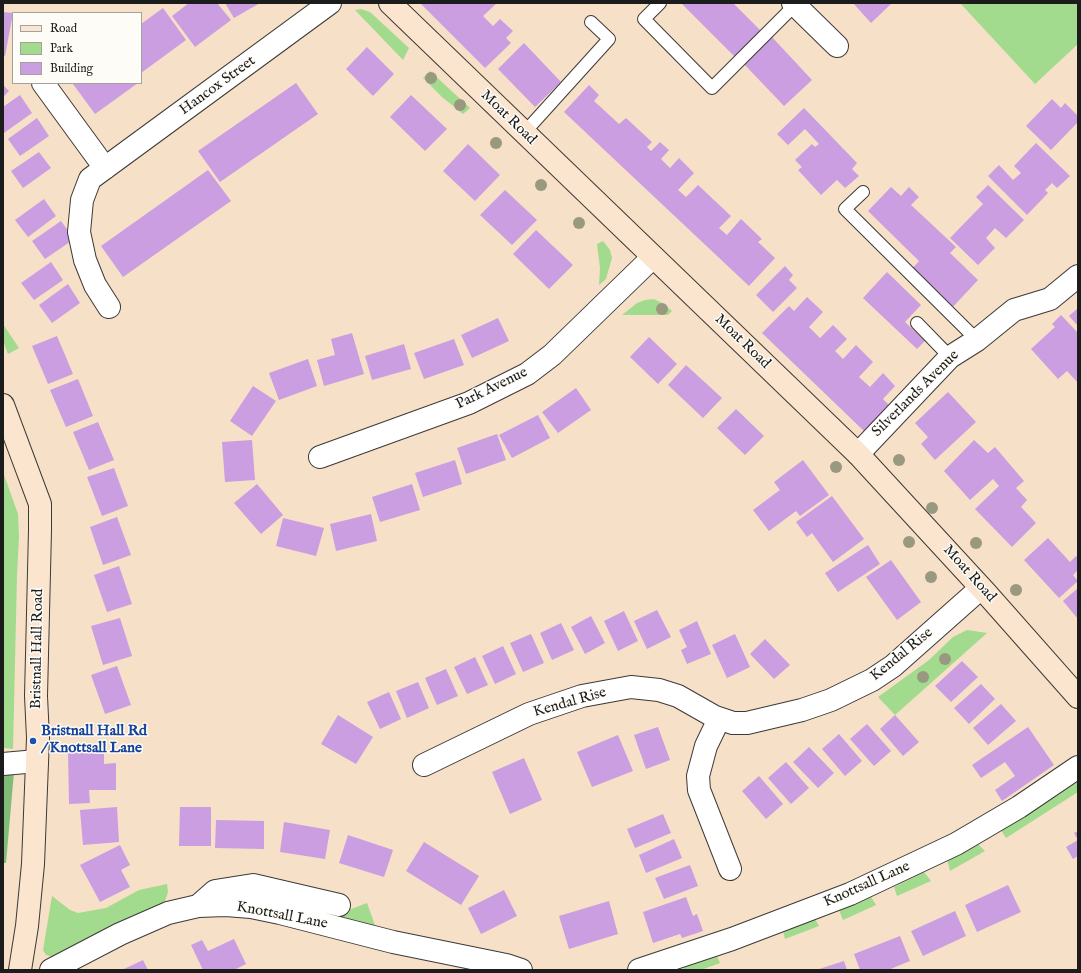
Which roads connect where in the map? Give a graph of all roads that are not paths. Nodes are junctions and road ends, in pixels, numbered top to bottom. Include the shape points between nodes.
1 (330, 3) edge
2 (390, 3) edge
3 (660, 3) edge
4 (794, 4) edge
5 (591, 22) dead end
6 (837, 46) dead end
7 (44, 84) edge
8 (524, 133) junction
9 (105, 168) junction
10 (864, 192) dead end
11 (653, 257) junction
12 (1078, 276) edge
13 (109, 307) dead end
14 (917, 324) dead end
15 (977, 340) junction
16 (950, 357) junction
17 (3, 405) edge
18 (858, 454) junction
19 (320, 457) dead end
20 (981, 588) junction
21 (1078, 697) edge
22 (720, 719) junction
23 (36, 761) junction
24 (3, 764) edge
25 (424, 765) dead end
26 (1078, 767) edge
27 (730, 869) dead end
28 (263, 887) junction
29 (316, 900) junction
30 (339, 905) dead end
31 (198, 906) junction
32 (258, 909) junction
33 (309, 920) junction
34 (20, 970) edge
35 (51, 970) edge
36 (521, 970) edge
37 (639, 970) edge

1 - 9 street, Hancox Street
2 - 8 street, Moat Road
3 - 4 lane via 644,19 712,88
4 - 6 street
5 - 8 lane via 609,40
7 - 9 street
8 - 11 street, Moat Road
9 - 13 street, Hancox Street via 90,179 82,200 79,232 95,285
10 - 15 lane via 845,209
11 - 18 street, Moat Road
11 - 19 street, Park Avenue via 552,354 527,374 469,403
12 - 15 street, Silverlands Avenue via 1050,299 1014,310
14 - 16 lane
15 - 16 street, Silverlands Avenue
16 - 18 street, Silverlands Avenue
17 - 23 street, Bristnall Hall Road via 40,504
18 - 20 street, Moat Road
20 - 21 street, Moat Road
20 - 22 street, Kendal Rise via 893,666 853,691 802,710 767,719 747,723 733,723
22 - 25 street, Kendal Rise via 678,696 659,690 631,687 582,696 529,714
22 - 27 street via 706,746 698,776 699,790
23 - 24 street
23 - 34 street, Bristnall Hall Road via 31,896
26 - 37 street, Knottsall Lane via 1019,807 956,844 898,872 850,894
28 - 29 street
28 - 31 street via 253,885 215,891
28 - 32 street
29 - 30 street
29 - 33 street
31 - 32 street, Knottsall Lane via 226,905
31 - 35 street, Knottsall Lane via 168,913 120,934
32 - 33 street, Knottsall Lane
33 - 36 street, Knottsall Lane via 393,942

